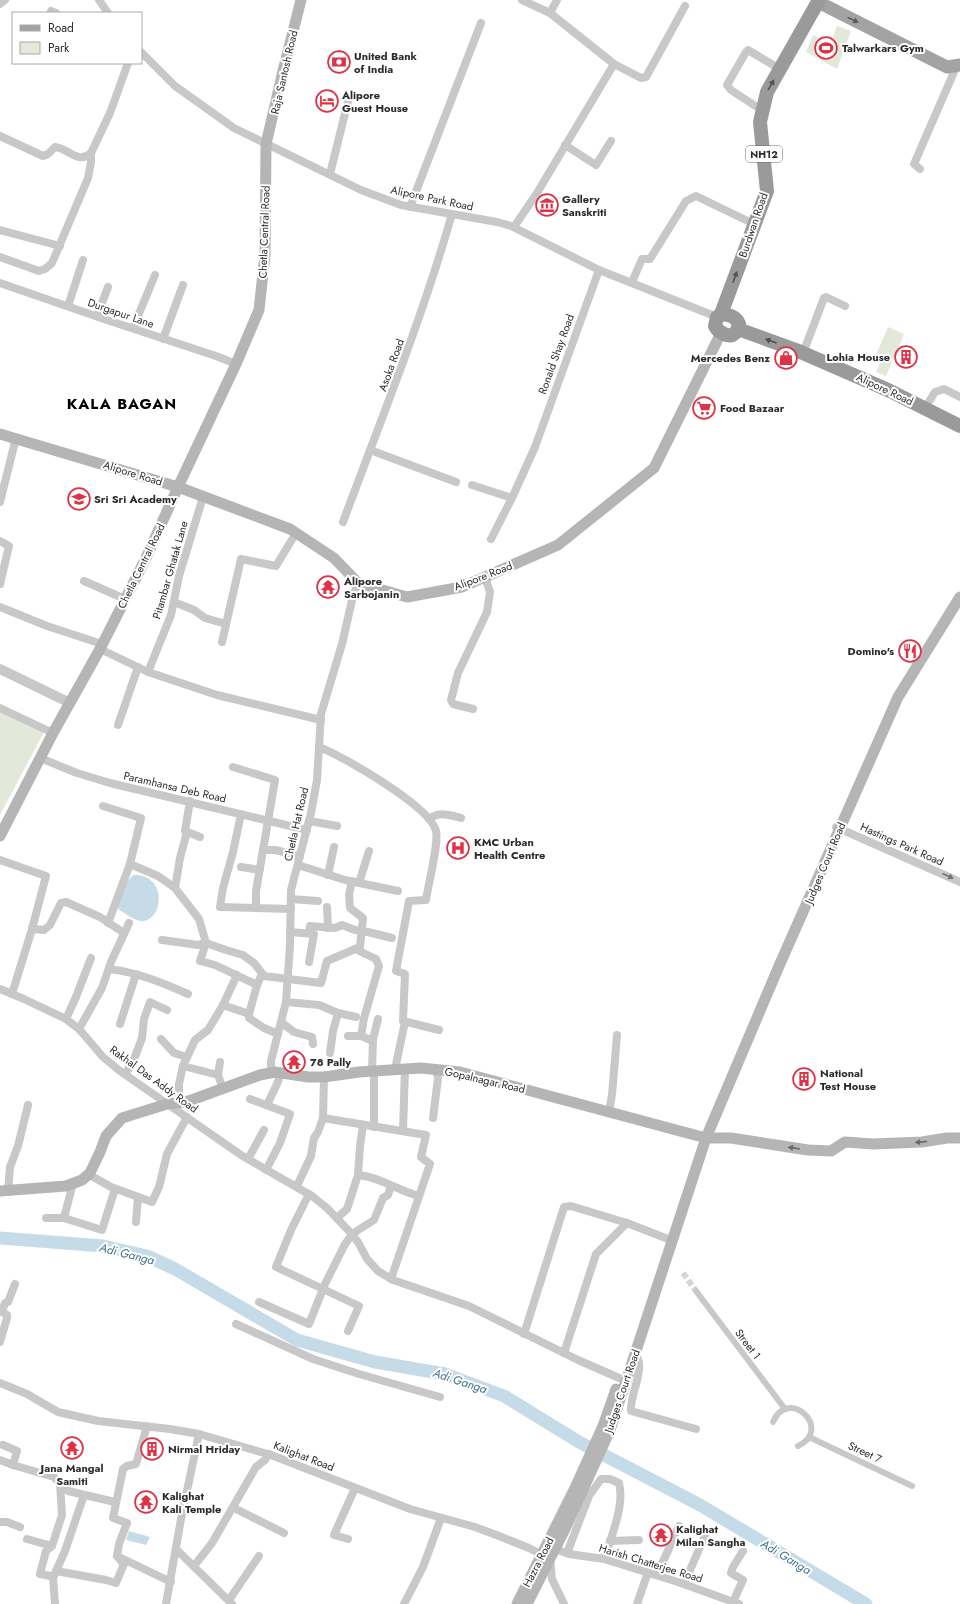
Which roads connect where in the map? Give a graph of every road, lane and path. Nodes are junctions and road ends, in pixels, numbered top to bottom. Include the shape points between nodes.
1 (5, 0) edge
2 (98, 0) edge
3 (301, 0) edge
4 (522, 0) edge
5 (557, 0) edge
6 (818, 1) edge
7 (0, 4) edge
8 (685, 6) dead end
9 (107, 12) edge
10 (550, 14) junction
11 (481, 23) dead end
12 (142, 53) edge
13 (128, 64) edge
14 (614, 64) junction
15 (958, 65) edge
16 (780, 69) junction
17 (349, 97) dead end
18 (763, 109) junction
19 (0, 136) edge
20 (611, 141) dead end
21 (266, 144) junction
22 (565, 145) junction
23 (91, 153) junction
24 (920, 169) dead end
25 (330, 174) junction
26 (410, 207) junction
27 (452, 214) junction
28 (754, 224) junction
29 (514, 227) junction
30 (0, 230) edge
31 (60, 246) junction
32 (0, 257) edge
33 (83, 260) dead end
34 (599, 270) junction
35 (154, 275) dead end
36 (632, 282) junction
37 (0, 283) edge
38 (183, 285) dead end
39 (108, 287) dead end
40 (68, 306) junction
41 (845, 306) dead end
42 (97, 316) junction
43 (719, 316) junction
44 (133, 328) junction
45 (738, 329) junction
46 (720, 333) junction
47 (163, 339) junction
48 (803, 353) junction
49 (236, 364) junction
50 (960, 397) edge
51 (925, 408) junction
52 (960, 426) edge
53 (0, 434) edge
54 (16, 438) junction
55 (370, 450) junction
56 (456, 482) dead end
57 (472, 485) dead end
58 (178, 487) junction
59 (203, 497) junction
60 (512, 498) junction
61 (0, 502) edge
62 (343, 522) dead end
63 (296, 533) junction
64 (491, 539) dead end
65 (0, 541) edge
66 (485, 577) junction
67 (84, 581) dead end
68 (358, 583) junction
69 (0, 584) edge
70 (960, 597) edge
71 (125, 599) junction
72 (174, 602) junction
73 (0, 607) edge
74 (226, 624) junction
75 (222, 642) dead end
76 (101, 646) junction
77 (138, 666) junction
78 (0, 669) edge
79 (148, 672) junction
80 (70, 703) junction
81 (0, 708) edge
82 (473, 709) dead end
83 (321, 720) junction
84 (118, 725) dead end
85 (53, 733) junction
86 (319, 747) junction
87 (40, 758) junction
88 (233, 767) dead end
89 (190, 801) junction
90 (103, 806) dead end
91 (241, 814) junction
92 (461, 818) dead end
93 (429, 819) junction
94 (268, 821) junction
95 (309, 821) junction
96 (337, 826) dead end
97 (837, 828) junction
98 (307, 830) junction
99 (187, 832) junction
100 (0, 836) edge
101 (200, 837) dead end
102 (334, 847) dead end
103 (263, 850) junction
104 (369, 851) dead end
105 (300, 856) junction
106 (0, 860) edge
107 (130, 864) junction
108 (298, 865) junction
109 (241, 867) dead end
110 (260, 870) junction
111 (328, 875) junction
112 (356, 882) junction
113 (960, 882) edge
114 (175, 888) junction
115 (398, 891) dead end
116 (291, 899) junction
117 (318, 901) dead end
118 (327, 907) dead end
119 (256, 908) junction
120 (290, 909) junction
121 (108, 923) junction
122 (129, 923) dead end
123 (328, 928) junction
124 (32, 929) junction
125 (361, 931) junction
126 (290, 932) junction
127 (124, 933) junction
128 (309, 933) junction
129 (392, 938) dead end
130 (162, 940) dead end
131 (206, 943) junction
132 (355, 950) junction
133 (91, 958) dead end
134 (309, 962) dead end
135 (108, 969) junction
136 (136, 974) junction
137 (262, 974) junction
138 (237, 975) junction
139 (288, 979) junction
140 (257, 985) junction
141 (0, 989) edge
142 (12, 994) junction
143 (188, 994) dead end
144 (286, 1002) junction
145 (223, 1005) junction
146 (167, 1010) dead end
147 (338, 1013) junction
148 (249, 1014) junction
149 (356, 1017) dead end
150 (66, 1019) junction
151 (378, 1019) dead end
152 (405, 1022) junction
153 (282, 1023) junction
154 (120, 1024) dead end
155 (79, 1030) junction
156 (438, 1030) dead end
157 (278, 1034) junction
158 (617, 1035) dead end
159 (348, 1036) dead end
160 (361, 1036) junction
161 (161, 1038) dead end
162 (373, 1041) junction
163 (313, 1044) dead end
164 (330, 1053) dead end
165 (187, 1057) junction
166 (220, 1062) dead end
167 (182, 1066) junction
168 (400, 1068) junction
169 (436, 1069) junction
170 (373, 1070) junction
171 (276, 1073) junction
172 (125, 1074) junction
173 (218, 1075) junction
174 (324, 1077) junction
175 (223, 1089) junction
176 (250, 1099) dead end
177 (179, 1103) junction
178 (167, 1104) junction
179 (267, 1104) junction
180 (28, 1105) dead end
181 (609, 1112) junction
182 (187, 1117) junction
183 (323, 1118) junction
184 (433, 1118) dead end
185 (363, 1125) junction
186 (374, 1127) junction
187 (264, 1130) dead end
188 (403, 1132) junction
189 (704, 1137) junction
190 (960, 1138) edge
191 (248, 1159) junction
192 (266, 1170) junction
193 (88, 1174) junction
194 (358, 1175) junction
195 (74, 1183) junction
196 (297, 1186) junction
197 (391, 1186) junction
198 (115, 1189) junction
199 (4, 1191) edge
200 (309, 1194) junction
201 (419, 1196) junction
202 (138, 1197) junction
203 (46, 1218) dead end
204 (64, 1218) junction
205 (337, 1218) junction
206 (136, 1222) dead end
207 (627, 1224) junction
208 (352, 1234) junction
209 (668, 1239) junction
210 (391, 1279) junction
211 (15, 1284) dead end
212 (323, 1288) junction
213 (696, 1291) tunnel mouth
214 (259, 1302) dead end
215 (236, 1324) dead end
216 (348, 1331) dead end
217 (524, 1334) junction
218 (0, 1342) edge
219 (564, 1353) junction
220 (635, 1354) junction
221 (623, 1377) junction
222 (0, 1383) edge
223 (440, 1397) dead end
224 (786, 1409) junction
225 (773, 1422) dead end
226 (147, 1426) junction
227 (696, 1429) dead end
228 (200, 1434) junction
229 (809, 1437) junction
230 (3, 1445) dead end
231 (798, 1446) dead end
232 (269, 1454) junction
233 (0, 1460) edge
234 (13, 1465) junction
235 (60, 1484) junction
236 (912, 1486) dead end
237 (355, 1488) junction
238 (84, 1495) junction
239 (115, 1502) junction
240 (234, 1508) junction
241 (440, 1518) junction
242 (0, 1522) edge
243 (563, 1524) joint
244 (679, 1526) dead end
245 (20, 1527) dead end
246 (284, 1533) dead end
247 (706, 1533) dead end
248 (348, 1539) dead end
249 (27, 1540) dead end
250 (639, 1540) dead end
251 (610, 1541) junction
252 (52, 1546) junction
253 (176, 1549) junction
254 (743, 1551) dead end
255 (566, 1553) junction
256 (549, 1554) junction
257 (117, 1556) junction
258 (260, 1556) dead end
259 (604, 1559) junction
260 (194, 1566) junction
261 (648, 1572) junction
262 (54, 1575) junction
263 (657, 1575) junction
264 (171, 1582) junction
265 (684, 1584) junction
266 (230, 1602) edge
267 (734, 1603) edge
268 (55, 1604) edge
269 (166, 1604) edge
270 (404, 1604) edge
271 (517, 1604) edge
272 (527, 1604) edge
273 (564, 1604) edge
274 (637, 1604) edge

1 - 7 street
2 - 9 street
3 - 21 main road, Raja Santosh Road
4 - 10 street
5 - 10 street
6 -> 15 main road via 947,67
6 - 16 highway, Burdwan Road / NH12
8 - 14 street via 646,77 642,78
10 - 14 street
11 - 26 street
12 - 21 street, Alipore Park Road via 181,90 234,128
13 - 23 street via 110,113
14 - 22 street
15 - 24 street via 914,164
18 -> 16 highway, Burdwan Road / NH12 via 767,92
16 - 18 street via 748,50 728,85 730,90
17 - 25 street
18 - 28 highway, Burdwan Road / NH12 via 760,122 766,191
19 - 23 street via 43,156 55,147 60,147 80,158
20 - 22 street via 596,165
21 - 25 street, Alipore Park Road
21 - 49 main road, Chetla Central Road via 265,255 259,310
22 - 29 street
23 - 31 street via 88,178
25 - 26 street, Alipore Park Road via 381,199
26 - 27 street, Alipore Park Road
27 - 29 street, Alipore Park Road
27 - 55 street, Asoka Road via 436,271
28 - 36 street via 696,196 686,201 650,259 642,259
43 -> 28 highway, Burdwan Road / NH12
29 - 34 street, Alipore Park Road
30 - 31 street
31 - 32 street via 52,263 38,271
33 - 40 street
34 - 36 street, Alipore Park Road
34 - 60 street, Ronald Shay Road via 535,447
35 - 44 street
36 - 43 street, Alipore Park Road
37 - 40 street, Durgapur Lane
38 - 47 street
39 - 42 street
40 - 42 street, Durgapur Lane
41 - 48 street via 824,298
42 - 44 street, Durgapur Lane
43 - 45 highway via 732,316 738,320
43 - 46 highway via 715,326
44 - 47 street, Durgapur Lane
45 - 46 highway via 730,336
48 -> 45 highway, Alipore Road
46 - 66 main road, Alipore Road via 654,468 558,545
47 - 49 street, Durgapur Lane
48 - 51 highway, Alipore Road
49 - 58 main road, Chetla Central Road
50 - 51 street via 944,389 939,390
51 - 52 highway, Alipore Road
53 - 54 main road, Alipore Road
54 - 58 main road, Alipore Road
54 - 61 street
55 - 56 street
55 - 62 street, Asoka Road
57 - 60 street
58 - 59 main road, Alipore Road
58 - 71 main road, Chetla Central Road
59 - 63 main road, Alipore Road
59 - 72 street, Pitambar Ghatak Lane
60 - 64 street, Ronald Shay Road
63 - 68 main road, Alipore Road via 334,558
63 - 74 street via 276,566 241,559
65 - 69 street via 9,546
66 - 68 main road, Alipore Road via 462,587 407,597
66 - 82 street via 490,592 487,612 458,673 451,700 453,704
67 - 71 street
68 - 83 street, Chetla Hat Road via 352,596
70 - 97 main road, Judges Court Road via 898,697 845,816 838,821
71 - 76 main road, Chetla Central Road
72 - 74 street via 194,610 205,618
72 - 79 street, Pitambar Ghatak Lane
73 - 76 street
74 - 75 street
76 - 77 street
76 - 80 main road, Chetla Central Road
77 - 79 street
77 - 84 street
78 - 80 street
79 - 83 street via 217,695
80 - 85 main road, Chetla Central Road
81 - 85 street
83 - 86 street, Chetla Hat Road
85 - 87 main road, Chetla Central Road
86 - 93 street via 378,779
86 - 95 street, Chetla Hat Road via 317,780
87 - 89 street, Paramhansa Deb Road via 76,773
87 - 100 main road, Chetla Central Road
88 - 94 street via 275,780
89 - 91 street, Paramhansa Deb Road
89 - 99 street via 185,831
90 - 107 street via 141,818
91 - 94 street, Paramhansa Deb Road
91 - 119 street via 220,907
92 - 93 street via 443,814 434,815
93 - 152 street via 436,831 426,900 409,901 396,971 405,974
94 - 98 street, Paramhansa Deb Road
94 - 103 street
95 - 96 street
95 - 98 street, Chetla Hat Road
97 -> 113 street, Hastings Park Road
97 - 189 main road, Judges Court Road via 786,936
98 - 105 street, Chetla Hat Road
99 - 101 street
99 - 114 street
102 - 111 street
103 - 105 street
103 - 110 street
104 - 112 street
105 - 108 street, Chetla Hat Road
106 - 124 street via 46,876
107 - 114 street via 158,876
107 - 121 street
108 - 111 street
108 - 116 street, Chetla Hat Road
109 - 110 street
110 - 119 street
111 - 112 street
112 - 115 street
112 - 125 street via 350,895 350,908 363,918
114 - 131 street via 199,919
116 - 117 street
116 - 120 street, Chetla Hat Road
118 - 123 street
119 - 120 street
120 - 126 street, Chetla Hat Road
121 - 124 street via 100,916 66,902 61,903 50,925 44,930
121 - 127 street
122 - 127 street
123 - 125 street via 342,925
123 - 128 street via 310,926
124 - 142 street
125 - 129 street
125 - 132 street via 360,947
126 - 128 street
126 - 139 street, Chetla Hat Road
127 - 135 street
128 - 134 street via 314,934
130 - 131 street via 198,945
131 - 137 street via 243,956 254,963
131 - 138 street via 200,961
132 - 139 street via 327,961 321,982
132 - 160 street via 376,959 379,966
133 - 150 street
135 - 136 street
135 - 155 street via 102,988
136 - 143 street
136 - 154 street
137 - 139 street
137 - 140 street
138 - 140 street
138 - 145 street
139 - 144 street, Chetla Hat Road
140 - 148 street
141 - 142 street, Rakhal Das Addy Road
142 - 150 street, Rakhal Das Addy Road
144 - 147 street via 319,1005
144 - 153 street, Chetla Hat Road
145 - 148 street
145 - 165 street via 208,1030 195,1040
146 - 172 street via 150,1002 144,1019 142,1038 133,1062
147 - 149 street
147 - 164 street
148 - 157 street via 250,1018 264,1028
150 - 155 street, Rakhal Das Addy Road
151 - 162 street
152 - 156 street
152 - 168 street
153 - 157 street, Chetla Hat Road
153 - 163 street via 294,1032 312,1037
155 - 172 street, Rakhal Das Addy Road via 103,1057
157 - 171 street, Chetla Hat Road via 271,1061
158 - 181 street
159 - 160 street
160 - 162 street
161 - 165 street via 174,1053
162 - 170 street
165 - 167 street
166 - 173 street
167 - 173 street
167 - 177 street
168 - 169 main road, Gopalnagar Road
168 - 170 main road, Gopalnagar Road
168 - 188 street
169 - 181 main road, Gopalnagar Road via 470,1075
169 - 184 street via 438,1078
170 - 174 main road, Gopalnagar Road
170 - 186 street
171 - 174 main road, Gopalnagar Road
171 - 175 main road, Gopalnagar Road via 260,1075
171 - 179 street, Chetla Hat Road via 277,1084
172 - 178 street, Rakhal Das Addy Road
173 - 175 street
174 - 183 street
175 - 177 main road, Gopalnagar Road
176 - 179 street
177 - 178 main road, Gopalnagar Road
178 - 182 street, Rakhal Das Addy Road
178 - 193 main road, Gopalnagar Road via 122,1118 106,1136
179 - 192 street via 290,1114 280,1143
180 - 199 street
181 - 189 main road, Gopalnagar Road
182 - 191 street, Rakhal Das Addy Road
182 - 202 street via 167,1154 159,1187 152,1202
183 - 185 street
183 - 196 street via 314,1138 311,1156
185 - 186 street
185 - 194 street
186 - 188 street
187 - 191 street
188 - 201 street via 426,1135 421,1156 430,1164
190 -> 189 main road, Gopalnagar Road via 873,1144 845,1142 831,1151
189 - 209 main road
189 - 220 main road, Judges Court Road
191 - 192 street, Rakhal Das Addy Road
192 - 196 street, Rakhal Das Addy Road
193 - 195 main road
193 - 198 street
194 - 197 street via 367,1175
194 - 205 street via 347,1209
195 - 199 main road via 66,1186
195 - 204 street
196 - 200 street, Rakhal Das Addy Road
197 - 201 street
197 - 208 street via 374,1220
198 - 202 street
198 - 204 street via 102,1230
200 - 205 street, Rakhal Das Addy Road
200 - 212 street via 276,1267
201 - 210 street
202 - 206 street
203 - 204 street
205 - 208 street, Rakhal Das Addy Road
207 - 209 street
207 - 217 street via 571,1206 564,1207
207 - 219 street via 596,1254
208 - 210 street, Rakhal Das Addy Road via 367,1259 378,1271
208 - 212 street
209 - 221 main road
210 - 217 street, Rakhal Das Addy Road via 469,1306
211 - 218 street via 2,1312 7,1318
212 - 214 street via 308,1325
212 - 216 street via 359,1306
213 - 224 street, Street 1
215 - 223 street via 313,1359
217 - 219 street, Rakhal Das Addy Road
219 - 221 street, Rakhal Das Addy Road
220 - 221 main road, Judges Court Road
220 - 227 street via 639,1362 638,1377 630,1404 631,1411
221 - 243 main road, Judges Court Road via 607,1428
222 - 226 street, Kalighat Road via 27,1394 58,1412 98,1422
224 - 225 street via 778,1414
224 - 229 street via 795,1408 807,1415 811,1428
226 - 228 street, Kalighat Road
226 - 239 street via 136,1464 123,1468
228 - 232 street, Kalighat Road
228 - 253 street
229 - 231 street
229 - 236 street, Street 7
230 - 234 street via 17,1451
232 - 237 street, Kalighat Road
232 - 240 street via 256,1467
233 - 234 street
234 - 235 street via 54,1477
235 - 238 street via 68,1491
235 - 252 street via 62,1515
237 - 241 street, Kalighat Road
237 - 248 street via 334,1534
238 - 239 street
238 - 262 street via 65,1552
239 - 257 street via 113,1518 127,1523
240 - 246 street
240 - 260 street
241 - 256 street, Kalighat Road
241 - 270 street via 423,1567
242 - 245 street
243 - 256 main road, Hazra Road
244 - 263 street
247 - 265 street
249 - 252 street
250 - 251 street
251 - 255 street via 622,1492 619,1483 601,1479 589,1496
251 - 259 street
252 - 262 street via 46,1551 40,1574
253 - 260 street
253 - 264 street
254 - 267 street via 731,1573 743,1580
255 - 256 street, Harish Chatterjee Road
255 - 259 street, Harish Chatterjee Road
256 - 271 main road, Hazra Road
256 - 272 main road, Hazra Road
256 - 273 street via 552,1579
257 - 262 street via 124,1564 116,1583
257 - 264 street
258 - 266 street
259 - 261 street, Harish Chatterjee Road
260 - 266 street
261 - 263 street, Harish Chatterjee Road
261 - 274 street
262 - 268 street
263 - 265 street, Harish Chatterjee Road
264 - 269 street
265 - 267 street, Harish Chatterjee Road

